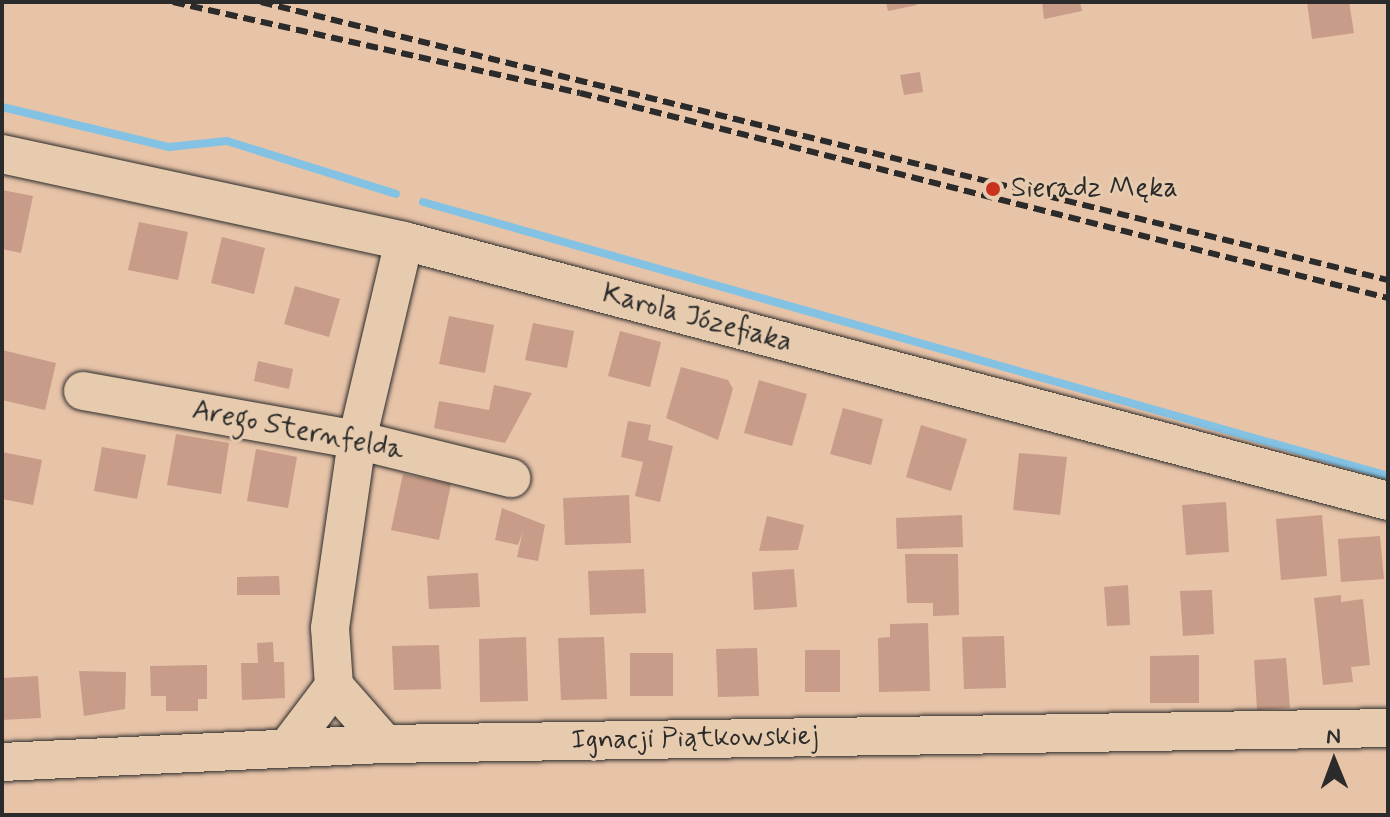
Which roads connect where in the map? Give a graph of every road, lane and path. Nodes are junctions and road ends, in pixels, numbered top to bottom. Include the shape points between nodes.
1 (2, 154) edge
2 (404, 241) junction
3 (83, 391) dead end
4 (357, 440) junction
5 (511, 478) dead end
6 (1388, 501) edge
7 (334, 686) junction
8 (1388, 728) edge
9 (385, 744) junction
10 (287, 748) junction
11 (2, 762) edge

1 - 2 street, Karola Józefiaka
2 - 4 street
2 - 6 street, Karola Józefiaka
3 - 4 street, Arego Sternfelda
4 - 5 street, Arego Sternfelda
4 - 7 street via 330,628
7 - 9 street
7 - 10 street
8 - 9 street, Ignacji Piątkowskiej
9 - 10 street, Ignacji Piątkowskiej
10 - 11 street, Ignacji Piątkowskiej

